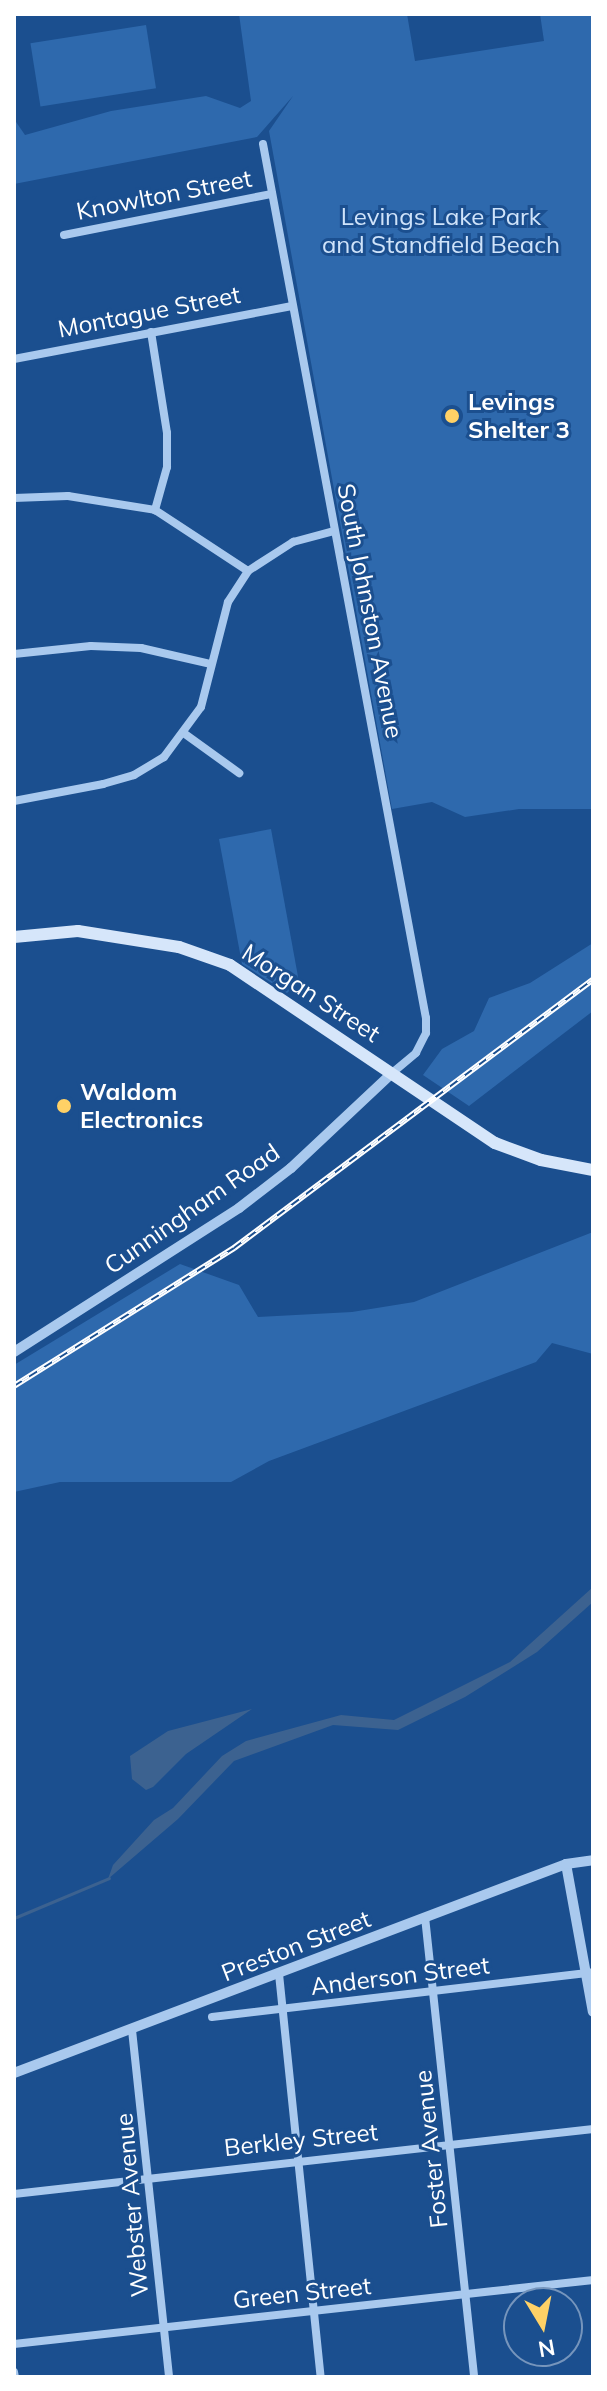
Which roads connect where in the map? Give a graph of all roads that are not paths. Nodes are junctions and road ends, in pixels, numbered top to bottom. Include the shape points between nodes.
1 (263, 144) dead end
2 (272, 194) junction
3 (64, 235) dead end
4 (292, 306) junction
5 (151, 332) junction
6 (14, 359) edge
7 (14, 498) edge
8 (155, 510) junction
9 (334, 531) junction
10 (248, 571) junction
11 (14, 654) edge
12 (211, 664) junction
13 (185, 734) junction
14 (239, 773) dead end
15 (14, 801) edge
16 (14, 937) edge
17 (392, 1073) junction
18 (593, 1170) edge
19 (14, 1352) edge
20 (593, 1860) edge
21 (566, 1864) junction
22 (425, 1917) junction
23 (590, 1973) edge
24 (279, 1974) junction
25 (433, 1991) junction
26 (285, 2010) junction
27 (593, 2012) edge
28 (212, 2017) dead end
29 (132, 2030) junction
30 (14, 2073) edge
31 (593, 2129) edge
32 (451, 2143) junction
33 (302, 2160) junction
34 (150, 2177) junction
35 (14, 2194) edge
36 (593, 2280) edge
37 (467, 2297) junction
38 (313, 2312) junction
39 (164, 2328) junction
40 (14, 2344) edge
41 (169, 2377) edge
42 (321, 2377) edge
43 (474, 2377) edge

1 - 2 street, South Johnston Avenue
2 - 3 street, Knowlton Street
2 - 4 street, South Johnston Avenue
4 - 5 street, Montague Street
4 - 9 street, South Johnston Avenue
5 - 6 street, Montague Street
5 - 8 street via 167,433 167,467
7 - 8 street via 68,496
8 - 10 street
9 - 10 street via 293,542
9 - 17 street, South Johnston Avenue via 426,1018 426,1033 416,1053
10 - 12 street via 228,602
11 - 12 street via 91,646 141,648
12 - 13 street via 201,707
13 - 14 street
13 - 15 street via 164,757 134,775
16 - 17 main road, Morgan Street via 78,931 208,956 240,970
17 - 18 main road via 453,1117 525,1156
17 - 19 street, Cunningham Road via 291,1168 239,1208
20 - 21 street, Preston Street
21 - 22 street, Preston Street
21 - 23 street
22 - 24 street, Preston Street
22 - 25 street, Foster Avenue
23 - 25 street, Anderson Street
23 - 27 street
24 - 26 street
24 - 29 street, Preston Street
25 - 26 street, Anderson Street
25 - 32 street, Foster Avenue
26 - 28 street, Anderson Street
26 - 33 street
29 - 30 street, Preston Street
29 - 34 street, Webster Avenue
31 - 32 street, Berkley Street
32 - 33 street, Berkley Street
32 - 37 street, Foster Avenue
33 - 34 street, Berkley Street
33 - 38 street
34 - 35 street, Berkley Street
34 - 39 street, Webster Avenue
36 - 37 street, Green Street
37 - 38 street, Green Street
37 - 43 street, Foster Avenue
38 - 39 street, Green Street
38 - 42 street
39 - 40 street, Green Street
39 - 41 street, Webster Avenue

